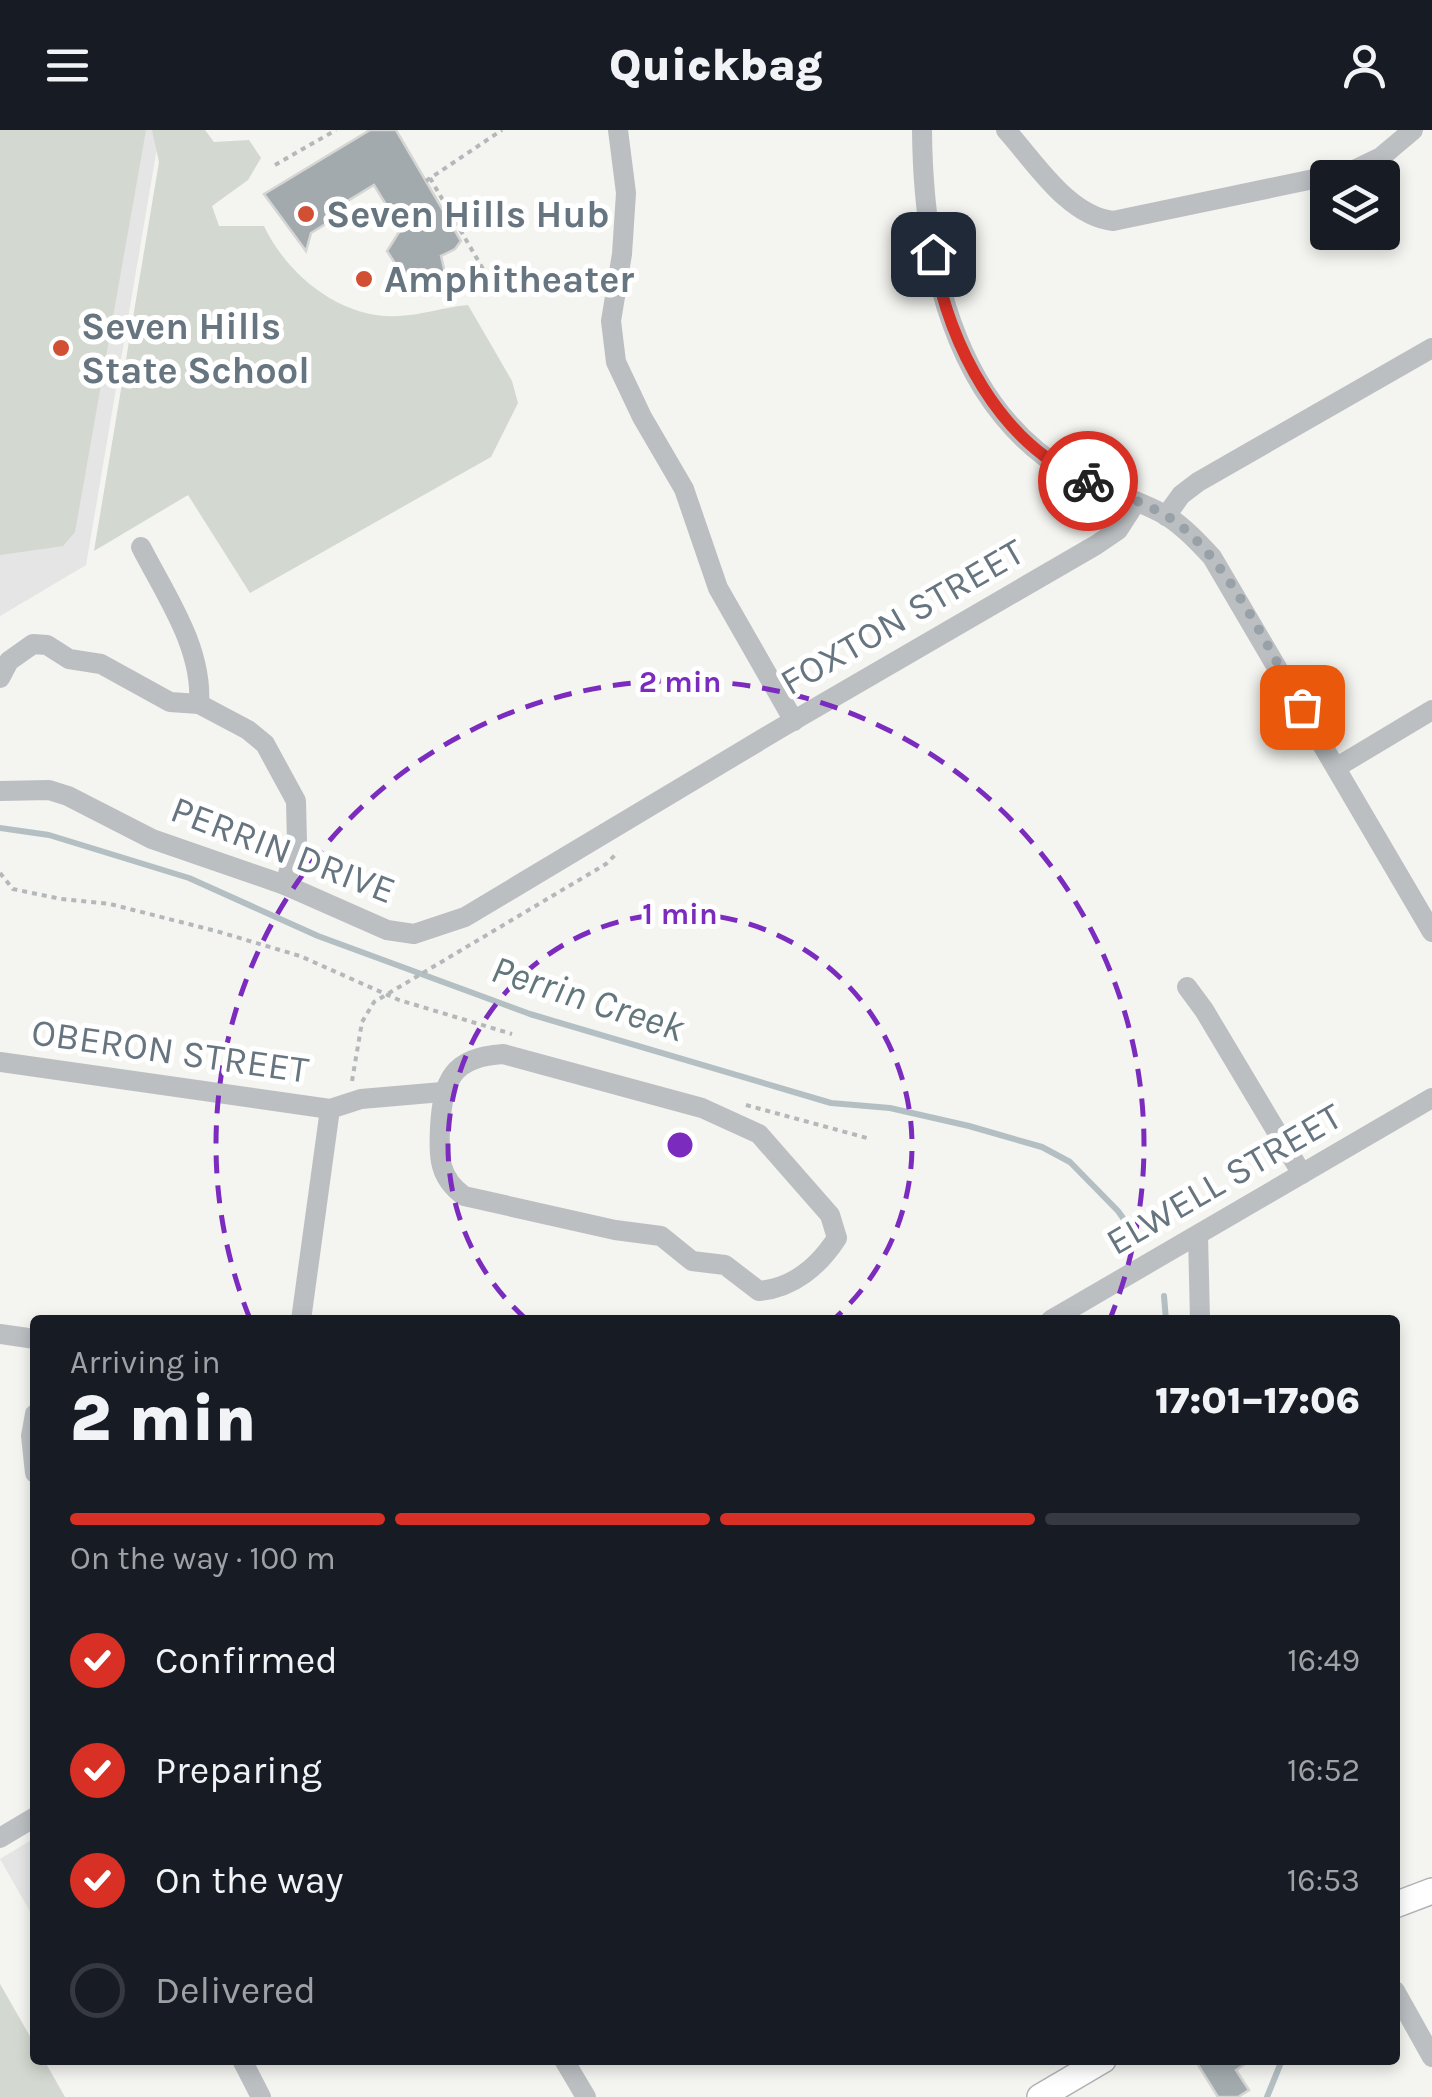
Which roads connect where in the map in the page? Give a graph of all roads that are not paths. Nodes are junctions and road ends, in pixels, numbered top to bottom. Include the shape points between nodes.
1 (618, 130) edge
2 (922, 130) edge
3 (1006, 130) edge
4 (1413, 130) edge
5 (1430, 352) edge
6 (1136, 502) junction
7 (1166, 516) junction
8 (141, 547) dead end
9 (0, 678) edge
10 (199, 704) junction
11 (1432, 710) edge
12 (794, 720) junction
13 (1336, 767) junction
14 (0, 792) edge
15 (588, 843) joint
16 (286, 885) junction
17 (1432, 932) edge
18 (1186, 987) dead end
19 (0, 1062) edge
20 (442, 1092) junction
21 (1432, 1098) edge
22 (339, 1106) junction
23 (1302, 1174) junction
24 (1198, 1235) junction
25 (302, 1315) edge
26 (1060, 1315) edge
27 (1200, 1315) edge
28 (0, 1334) edge
29 (30, 1338) edge
30 (30, 1820) edge
31 (0, 1838) edge
32 (1432, 1890) edge
33 (1400, 1903) edge
34 (1400, 1999) edge
35 (1432, 2057) edge
36 (245, 2065) edge
37 (567, 2065) edge
38 (1094, 2065) edge
39 (261, 2097) edge
40 (586, 2097) edge
41 (1040, 2097) edge

1 - 12 street via 626,193 611,322 616,362 684,488 718,588
2 - 6 street via 938,286 974,372 1006,420 1053,462
3 - 4 street via 1075,206 1113,222 1352,171
5 - 7 street via 1198,482
6 - 7 street
6 - 12 street, FOXTON STREET via 1108,538
7 - 13 street via 1212,557
8 - 10 street via 188,642 201,678
9 - 10 street via 21,652 47,644 68,660 101,664 170,702
10 - 16 street via 265,744 288,784 296,801 297,842
11 - 13 street
12 - 15 street, FOXTON STREET
13 - 17 street
14 - 16 street, PERRIN DRIVE via 68,796 152,839
15 - 16 street, PERRIN DRIVE via 466,917 414,934 387,930
18 - 23 street
19 - 22 street, OBERON STREET
20 - 20 street via 476,1056 503,1054 702,1108 759,1134 830,1215 837,1238 823,1260 780,1289 759,1291 725,1266 692,1261 661,1236 464,1196 448,1184 439,1164
20 - 22 street, OBERON STREET
21 - 23 street, ELWELL STREET
22 - 25 street
23 - 24 street, ELWELL STREET
24 - 26 street, ELWELL STREET
24 - 27 street
28 - 29 street
30 - 31 street
32 - 33 main road
34 - 35 street
36 - 39 street
37 - 40 street
38 - 41 main road

